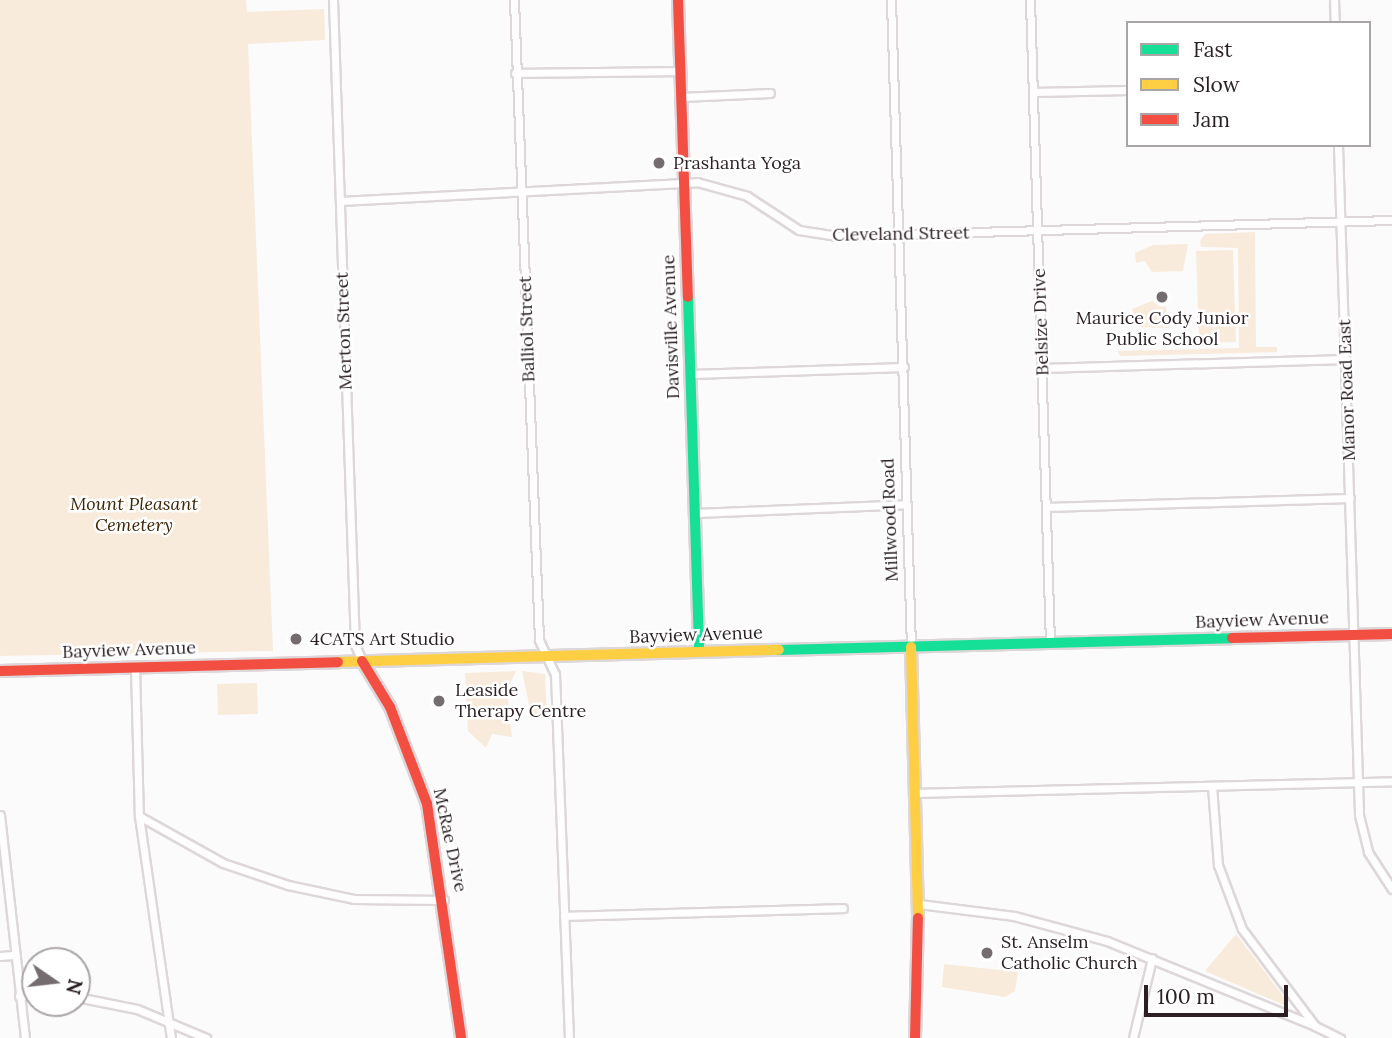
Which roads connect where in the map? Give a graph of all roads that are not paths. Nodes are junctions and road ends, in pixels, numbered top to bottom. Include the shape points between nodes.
1 (333, 0) edge
2 (514, 0) edge
3 (678, 0) edge
4 (891, 0) edge
5 (1030, 0) edge
6 (1334, 0) edge
7 (1335, 21) edge
8 (680, 71) junction
9 (516, 73) junction
10 (1126, 90) edge
11 (1033, 92) junction
12 (770, 93) dead end
13 (681, 97) junction
14 (1338, 147) edge
15 (683, 182) junction
16 (519, 192) junction
17 (340, 201) junction
18 (1392, 220) edge
19 (1342, 222) junction
20 (1037, 230) junction
21 (898, 234) junction
22 (1346, 359) junction
23 (904, 367) junction
24 (1042, 368) junction
25 (691, 374) junction
26 (1350, 498) junction
27 (907, 504) junction
28 (1046, 506) junction
29 (696, 513) junction
30 (1392, 634) edge
31 (1354, 635) junction
32 (1050, 643) junction
33 (911, 647) junction
34 (699, 652) junction
35 (547, 657) junction
36 (362, 661) junction
37 (135, 667) junction
38 (0, 671) edge
39 (1392, 781) edge
40 (1358, 782) junction
41 (1212, 786) junction
42 (916, 793) junction
43 (0, 815) edge
44 (139, 816) junction
45 (1392, 889) edge
46 (444, 900) junction
47 (919, 904) junction
48 (843, 908) dead end
49 (564, 916) junction
50 (0, 956) edge
51 (13, 956) junction
52 (1152, 958) junction
53 (19, 996) joint
54 (91, 1001) edge
55 (169, 1024) junction
56 (1315, 1026) junction
57 (25, 1038) edge
58 (171, 1038) edge
59 (206, 1038) edge
60 (461, 1038) edge
61 (569, 1038) edge
62 (915, 1038) edge
63 (1133, 1038) edge
64 (1340, 1038) edge

1 - 17 street, Merton Street
2 - 9 street, Balliol Street
3 - 8 street, Davisville Avenue
4 - 21 street, Millwood Road
5 - 11 street, Belsize Drive
6 - 7 street
8 - 9 street
8 - 13 street, Davisville Avenue
9 - 16 street, Balliol Street
10 - 11 street
11 - 20 street, Belsize Drive
12 - 13 street
13 - 15 street, Davisville Avenue
14 - 19 street, Manor Road East
15 - 16 street, Cleveland Street
15 - 21 street, Cleveland Street via 726,187 809,233
15 - 25 street, Davisville Avenue
16 - 17 street, Cleveland Street
16 - 35 street, Balliol Street via 539,640
17 - 36 street, Merton Street via 355,645
18 - 19 street, Cleveland Street
19 - 20 street, Cleveland Street
19 - 22 street, Manor Road East
20 - 21 street, Cleveland Street
20 - 24 street, Belsize Drive
21 - 23 street, Millwood Road
22 - 24 street
22 - 26 street, Manor Road East
23 - 25 street
23 - 27 street, Millwood Road
24 - 28 street, Belsize Drive
25 - 29 street, Davisville Avenue
26 - 28 street
26 - 31 street, Manor Road East
27 - 29 street
27 - 33 street, Millwood Road
28 - 32 street, Belsize Drive
29 - 34 street, Davisville Avenue
30 - 31 street, Bayview Avenue
31 - 32 street, Bayview Avenue
31 - 40 street, Manor Road East
32 - 33 street, Bayview Avenue
33 - 34 street, Bayview Avenue
33 - 42 street, Millwood Road
34 - 35 street, Bayview Avenue
35 - 36 street, Bayview Avenue
35 - 49 street, Balliol Street via 555,674
36 - 37 street, Bayview Avenue
36 - 46 street, McRae Drive via 413,761
37 - 38 street, Bayview Avenue
37 - 44 street
39 - 40 street
40 - 41 street
40 - 45 street, Manor Road East via 1365,842
41 - 42 street
41 - 56 street via 1214,848 1235,914
42 - 47 street, Millwood Road
43 - 51 street
44 - 46 street via 223,863 288,885 354,900
44 - 55 street
46 - 60 street, McRae Drive
47 - 52 street via 1025,919
47 - 62 street, Millwood Road
48 - 49 street
49 - 61 street, Balliol Street
50 - 51 street
51 - 53 street
52 - 56 street
52 - 63 street
53 - 57 street
54 - 55 street
55 - 58 street
55 - 59 street
56 - 64 street

